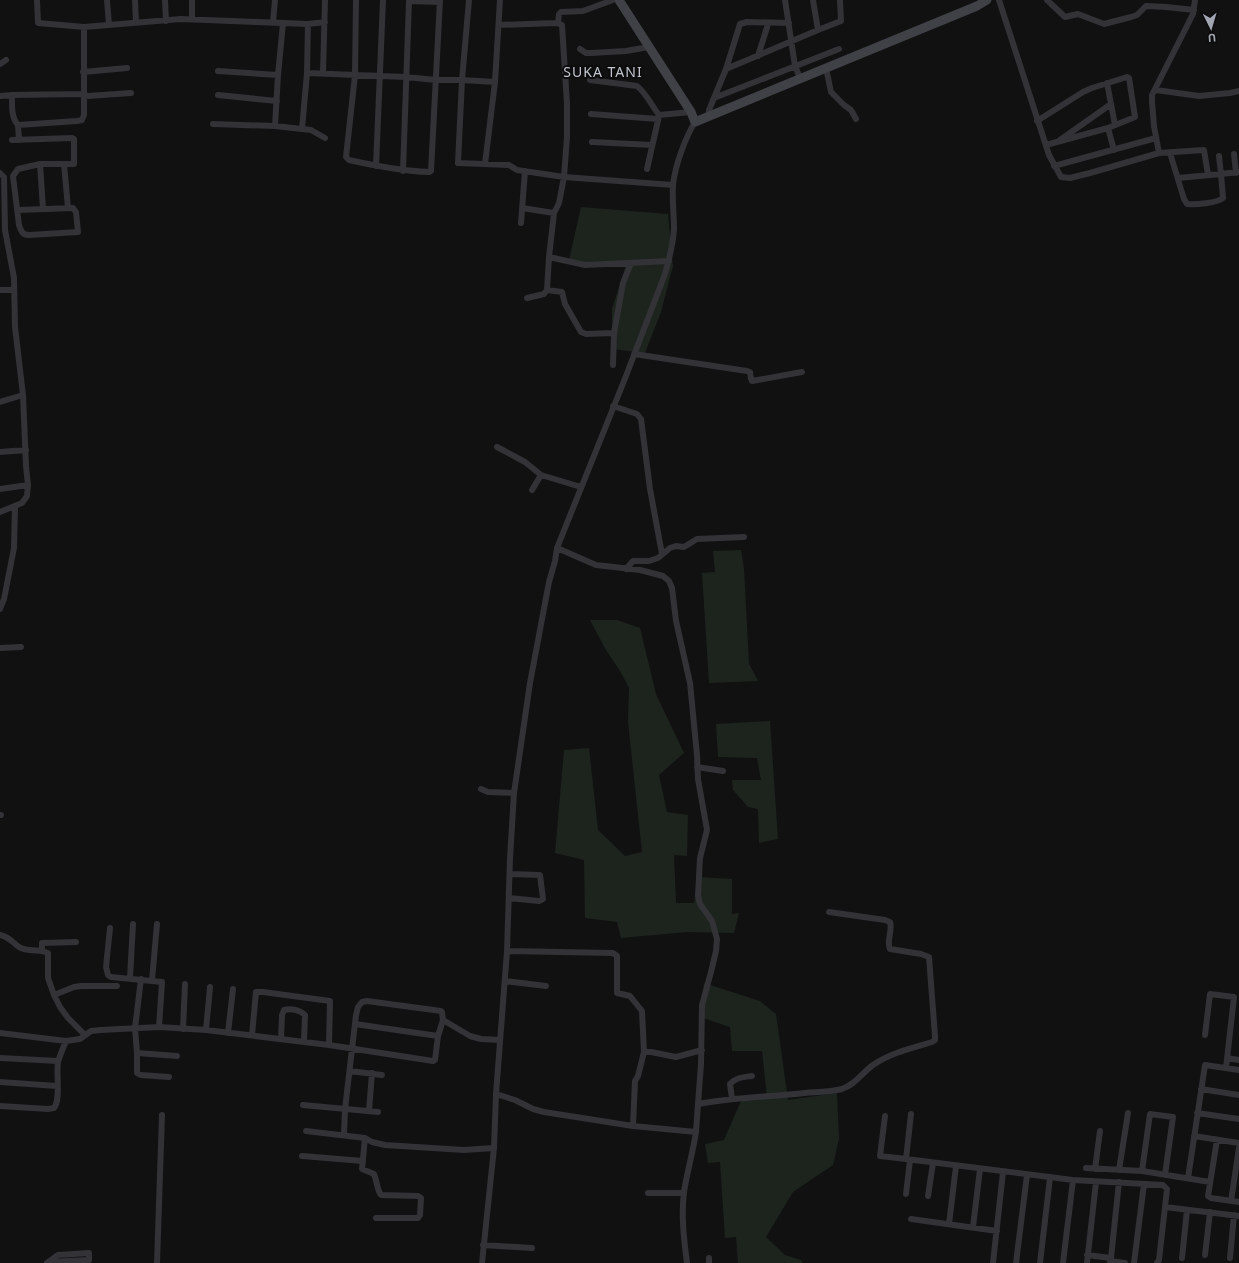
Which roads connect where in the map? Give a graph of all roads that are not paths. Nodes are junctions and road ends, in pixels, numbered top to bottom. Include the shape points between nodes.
1 (37, 0) edge
2 (107, 0) edge
3 (135, 0) edge
4 (165, 0) edge
5 (192, 0) edge
6 (275, 0) edge
7 (325, 0) edge
8 (356, 0) edge
9 (383, 0) edge
10 (469, 0) edge
11 (500, 0) edge
12 (613, 0) edge
13 (619, 0) edge
14 (785, 0) edge
15 (813, 0) edge
16 (840, 0) edge
17 (987, 0) edge
18 (999, 0) edge
19 (1047, 0) edge
20 (1195, 0) edge
21 (440, 1) edge
22 (1194, 10) junction
23 (192, 20) junction
24 (166, 21) junction
25 (136, 22) junction
26 (273, 22) junction
27 (325, 22) junction
28 (283, 23) junction
29 (558, 23) junction
30 (789, 23) junction
31 (308, 24) junction
32 (768, 24) junction
33 (109, 25) junction
34 (499, 25) junction
35 (84, 27) junction
36 (818, 30) junction
37 (792, 42) junction
38 (649, 47) junction
39 (580, 49) dead end
40 (839, 49) dead end
41 (758, 56) junction
42 (6, 60) dead end
43 (0, 64) edge
44 (127, 68) dead end
45 (826, 68) junction
46 (726, 69) junction
47 (218, 71) dead end
48 (797, 71) junction
49 (83, 72) junction
50 (307, 73) junction
51 (323, 73) junction
52 (278, 75) junction
53 (355, 75) junction
54 (379, 76) junction
55 (406, 77) junction
56 (436, 80) junction
57 (462, 80) junction
58 (590, 80) dead end
59 (495, 82) junction
60 (1107, 83) junction
61 (1156, 90) junction
62 (1239, 91) edge
63 (131, 93) dead end
64 (83, 94) junction
65 (12, 95) junction
66 (0, 96) edge
67 (218, 96) dead end
68 (277, 101) junction
69 (713, 101) junction
70 (1111, 104) junction
71 (691, 112) junction
72 (709, 113) junction
73 (591, 114) dead end
74 (659, 117) junction
75 (856, 119) dead end
76 (1037, 121) junction
77 (695, 122) junction
78 (213, 124) dead end
79 (18, 125) junction
80 (1115, 125) junction
81 (275, 126) junction
82 (1108, 128) junction
83 (302, 129) junction
84 (325, 138) dead end
85 (1156, 138) junction
86 (12, 140) dead end
87 (19, 140) junction
88 (592, 142) dead end
89 (1056, 142) junction
90 (652, 145) junction
91 (1046, 145) junction
92 (1114, 150) junction
93 (1159, 153) junction
94 (1170, 153) junction
95 (1234, 154) dead end
96 (1220, 156) dead end
97 (40, 164) junction
98 (64, 164) junction
99 (485, 164) junction
100 (376, 166) junction
101 (1054, 166) junction
102 (647, 169) dead end
103 (403, 171) junction
104 (526, 171) junction
105 (1237, 173) edge
106 (1221, 174) junction
107 (2, 175) edge
108 (1208, 175) junction
109 (13, 176) junction
110 (564, 178) junction
111 (1178, 178) junction
112 (673, 185) junction
113 (68, 208) junction
114 (522, 208) junction
115 (44, 209) junction
116 (18, 210) junction
117 (554, 213) junction
118 (521, 223) dead end
119 (2, 230) edge
120 (549, 257) junction
121 (669, 261) junction
122 (631, 263) junction
123 (0, 290) edge
124 (14, 290) junction
125 (547, 290) junction
126 (527, 298) dead end
127 (614, 333) junction
128 (634, 354) junction
129 (613, 365) dead end
130 (802, 372) dead end
131 (23, 395) junction
132 (0, 402) edge
133 (613, 406) junction
134 (497, 446) dead end
135 (26, 450) junction
136 (0, 452) edge
137 (541, 475) junction
138 (28, 485) junction
139 (581, 487) junction
140 (0, 489) edge
141 (532, 490) dead end
142 (15, 506) junction
143 (0, 512) edge
144 (744, 537) dead end
145 (557, 548) junction
146 (662, 554) junction
147 (626, 569) junction
148 (0, 609) edge
149 (21, 647) dead end
150 (0, 648) edge
151 (697, 767) junction
152 (722, 771) dead end
153 (481, 789) dead end
154 (514, 793) junction
155 (510, 874) junction
156 (509, 898) junction
157 (829, 912) dead end
158 (132, 924) dead end
159 (157, 924) dead end
160 (110, 928) dead end
161 (0, 935) edge
162 (76, 942) dead end
163 (42, 951) junction
164 (507, 951) junction
165 (130, 978) junction
166 (141, 979) junction
167 (152, 980) junction
168 (505, 981) junction
169 (185, 984) dead end
170 (117, 986) dead end
171 (546, 986) dead end
172 (210, 987) dead end
173 (233, 989) dead end
174 (54, 995) junction
175 (443, 1020) junction
176 (355, 1024) junction
177 (159, 1027) junction
178 (135, 1028) junction
179 (183, 1029) junction
180 (206, 1030) junction
181 (0, 1033) edge
182 (228, 1033) junction
183 (85, 1035) junction
184 (252, 1035) junction
185 (1205, 1035) dead end
186 (438, 1036) junction
187 (281, 1039) junction
188 (500, 1040) junction
189 (66, 1041) junction
190 (304, 1041) junction
191 (329, 1045) junction
192 (352, 1049) junction
193 (702, 1050) junction
194 (644, 1052) junction
195 (138, 1053) junction
196 (177, 1056) dead end
197 (0, 1058) edge
198 (1227, 1058) junction
199 (1239, 1060) edge
200 (58, 1061) junction
201 (1226, 1068) junction
202 (1239, 1070) edge
203 (350, 1071) junction
204 (372, 1073) junction
205 (382, 1075) dead end
206 (752, 1076) dead end
207 (169, 1077) dead end
208 (0, 1082) edge
209 (57, 1086) junction
210 (1201, 1089) junction
211 (496, 1094) junction
212 (1239, 1095) edge
213 (732, 1098) junction
214 (698, 1104) junction
215 (303, 1105) dead end
216 (0, 1106) edge
217 (346, 1109) junction
218 (369, 1111) junction
219 (378, 1112) dead end
220 (1128, 1113) dead end
221 (1197, 1113) junction
222 (911, 1114) dead end
223 (162, 1115) dead end
224 (886, 1116) dead end
225 (1239, 1119) edge
226 (633, 1126) junction
227 (306, 1131) dead end
228 (1100, 1131) dead end
229 (696, 1132) junction
230 (344, 1135) junction
231 (1194, 1136) junction
232 (365, 1138) junction
233 (1217, 1140) junction
234 (1239, 1143) edge
235 (494, 1148) junction
236 (1239, 1148) edge
237 (302, 1156) dead end
238 (908, 1160) junction
239 (363, 1161) junction
240 (933, 1163) junction
241 (956, 1166) junction
242 (1086, 1168) dead end
243 (980, 1169) junction
244 (1095, 1169) junction
245 (1119, 1170) junction
246 (1142, 1171) junction
247 (1003, 1172) junction
248 (1026, 1175) junction
249 (1165, 1175) junction
250 (1050, 1178) junction
251 (1188, 1178) junction
252 (1073, 1180) junction
253 (1096, 1182) junction
254 (1119, 1182) junction
255 (1210, 1182) junction
256 (1144, 1184) junction
257 (648, 1193) dead end
258 (684, 1193) junction
259 (906, 1194) dead end
260 (928, 1196) dead end
261 (1231, 1201) junction
262 (1239, 1202) edge
263 (1165, 1207) junction
264 (1187, 1210) junction
265 (1210, 1212) junction
266 (1237, 1216) edge
267 (376, 1218) dead end
268 (910, 1219) dead end
269 (949, 1224) junction
270 (973, 1228) junction
271 (997, 1231) junction
272 (483, 1245) junction
273 (532, 1248) dead end
274 (1088, 1255) junction
275 (1205, 1255) dead end
276 (1111, 1258) junction
277 (1182, 1258) dead end
278 (1230, 1258) dead end
279 (48, 1262) edge
280 (157, 1263) edge
281 (482, 1263) edge
282 (687, 1263) edge
283 (993, 1263) edge
284 (1016, 1263) edge
285 (1040, 1263) edge
286 (1063, 1263) edge
287 (1087, 1263) edge
288 (1125, 1263) edge
289 (1134, 1263) edge
290 (1157, 1263) edge

1 - 35 street via 38,23
2 - 33 street
3 - 25 street
4 - 24 street
5 - 23 street
6 - 26 street
7 - 27 street
8 - 53 street
9 - 54 street
10 - 57 street
11 - 34 street
12 - 29 street via 583,11 561,12
13 - 38 street
14 - 30 street
15 - 36 street
16 - 36 street via 841,21
17 - 45 street
18 - 76 street
19 - 22 street via 1065,17 1078,14 1104,24 1137,15 1146,6
20 - 22 street
21 - 55 street via 409,0
21 - 56 street
22 - 61 street
23 - 24 street
23 - 26 street
24 - 25 street
25 - 33 street
26 - 28 street
27 - 31 street
27 - 51 street
28 - 31 street
28 - 52 street
29 - 34 street
29 - 110 street via 562,26 563,32 567,104
30 - 32 street
30 - 37 street
31 - 50 street
32 - 41 street
32 - 46 street via 740,24
33 - 35 street
34 - 59 street
35 - 49 street
36 - 37 street
37 - 41 street
37 - 48 street
38 - 39 street via 592,53
38 - 71 street
40 - 48 street
41 - 46 street
42 - 43 street
44 - 49 street
45 - 48 street
45 - 75 street via 831,92 851,110
46 - 69 street
47 - 52 street
48 - 69 street
48 - 72 street
49 - 64 street
50 - 51 street
50 - 83 street
51 - 53 street
52 - 68 street
53 - 54 street
53 - 100 street via 345,156 349,160
54 - 55 street
54 - 100 street
55 - 56 street
55 - 103 street
56 - 57 street
56 - 103 street via 432,171
57 - 59 street
57 - 99 street via 457,162
58 - 74 street via 637,86
59 - 99 street
60 - 70 street
60 - 76 street via 1083,92
60 - 80 street via 1128,77 1136,116
61 - 62 street via 1199,96
61 - 85 street via 1152,95 1152,102
63 - 64 street via 88,96
64 - 65 street
64 - 79 street via 84,117 80,121
65 - 66 street
65 - 79 street via 15,122
67 - 68 street
68 - 81 street
69 - 72 street
70 - 80 street
70 - 89 street
71 - 74 street
71 - 77 street
72 - 77 street
73 - 74 street
74 - 90 street
76 - 91 street
77 - 112 street via 681,151
78 - 81 street
79 - 87 street
80 - 82 street
81 - 83 street
82 - 89 street
82 - 92 street
83 - 84 street via 317,132
85 - 92 street
85 - 93 street
86 - 87 street
87 - 98 street via 72,138 75,163
88 - 90 street
89 - 91 street
90 - 102 street
91 - 101 street
92 - 101 street
93 - 94 street
93 - 101 street via 1070,178 1061,177
94 - 108 street via 1204,150
94 - 111 street
95 - 105 street
96 - 106 street
97 - 98 street
97 - 109 street via 18,169
97 - 115 street
98 - 113 street
99 - 104 street via 509,165 517,170
100 - 103 street
104 - 110 street
104 - 114 street
105 - 106 street
106 - 108 street
106 - 111 street via 1222,199 1191,204 1184,199
107 - 109 street
107 - 119 street
108 - 111 street
109 - 116 street
110 - 112 street
110 - 117 street via 559,203
112 - 121 street via 674,231
113 - 115 street
113 - 116 street via 75,210 77,233 24,235 21,232
114 - 117 street
114 - 118 street
115 - 116 street
117 - 120 street
119 - 124 street via 14,278
120 - 122 street via 585,265
120 - 125 street
121 - 122 street
121 - 128 street
122 - 127 street via 621,290
123 - 124 street
124 - 131 street via 15,327
125 - 126 street via 544,294
125 - 127 street via 562,292 565,304 581,332
127 - 129 street
128 - 130 street via 748,371 752,381
128 - 133 street
131 - 132 street
131 - 135 street
133 - 139 street
133 - 146 street via 637,414 641,419
134 - 137 street via 525,462
135 - 136 street
135 - 138 street
137 - 139 street
137 - 141 street
138 - 140 street
138 - 142 street via 25,500
139 - 145 street
142 - 143 street
142 - 148 street via 14,548
144 - 146 street via 697,539 687,546 673,547
145 - 147 street via 596,565
145 - 154 street via 530,683
146 - 147 street via 649,561 633,561
147 - 151 street via 663,576 672,588 676,621 690,683
149 - 150 street
151 - 152 street
151 - 193 street via 708,830 700,858 698,896 700,904 712,920 717,939 713,966 702,1005
153 - 154 street via 488,792
154 - 155 street
155 - 156 street
155 - 156 street via 540,875 543,900
156 - 164 street
157 - 213 street via 890,922 890,949 929,957 934,1040 897,1052 882,1060 869,1068 848,1088 782,1096
158 - 165 street
159 - 167 street
160 - 165 street via 107,972 111,977
161 - 163 street via 10,938 22,949
162 - 163 street via 42,943
163 - 174 street via 48,953 48,978
164 - 168 street
164 - 194 street via 613,953 616,956 617,993 630,996 642,1011
165 - 166 street
166 - 167 street
166 - 178 street
167 - 177 street via 162,982
168 - 171 street
168 - 188 street
169 - 179 street
170 - 174 street via 81,986
172 - 180 street
173 - 182 street
174 - 183 street via 60,1008
175 - 176 street via 441,1011 365,1001 358,1007
175 - 186 street
175 - 188 street via 470,1036
176 - 186 street
176 - 192 street
177 - 178 street
177 - 179 street
178 - 183 street via 91,1031
178 - 195 street
179 - 180 street
180 - 182 street
181 - 189 street
182 - 184 street
183 - 189 street via 80,1039
184 - 187 street
184 - 191 street via 256,992 278,994 330,1001
185 - 198 street via 1210,994 1234,997
186 - 192 street via 434,1061
187 - 190 street
187 - 190 street via 282,1015 284,1010 288,1009 305,1014
188 - 211 street
189 - 200 street
190 - 191 street
191 - 192 street
192 - 203 street
193 - 194 street via 676,1057
193 - 214 street
194 - 226 street via 635,1081
195 - 196 street
195 - 207 street via 137,1074
197 - 200 street
198 - 199 street
198 - 201 street
200 - 209 street
201 - 202 street
201 - 210 street via 1205,1065
203 - 204 street
203 - 217 street
204 - 205 street
204 - 218 street
206 - 213 street via 743,1077 730,1084
208 - 209 street
209 - 216 street via 58,1103 54,1108
210 - 212 street
210 - 221 street
211 - 226 street via 544,1112
211 - 235 street
213 - 214 street
214 - 229 street
215 - 217 street
217 - 218 street
217 - 230 street
218 - 219 street
220 - 245 street
221 - 225 street
221 - 231 street
222 - 238 street
223 - 280 street
224 - 238 street via 880,1156
226 - 229 street
227 - 230 street
228 - 244 street
229 - 258 street
230 - 232 street
231 - 233 street
231 - 251 street
232 - 235 street via 385,1145 464,1150
232 - 239 street
233 - 234 street
233 - 255 street
235 - 272 street
236 - 261 street
237 - 239 street
238 - 240 street
238 - 259 street
239 - 267 street via 362,1169 374,1174 381,1195 421,1198 418,1218
240 - 241 street
240 - 260 street
241 - 243 street
241 - 269 street
242 - 244 street
243 - 247 street
243 - 270 street
244 - 245 street
245 - 246 street
246 - 249 street
246 - 249 street via 1150,1114 1173,1117
247 - 248 street
247 - 271 street
248 - 250 street
248 - 284 street
249 - 251 street
250 - 252 street
250 - 285 street
251 - 255 street
252 - 253 street
252 - 286 street
253 - 254 street
253 - 274 street
254 - 256 street
254 - 276 street
255 - 261 street via 1208,1196
256 - 263 street via 1166,1186
256 - 289 street
257 - 258 street
258 - 282 street via 684,1246
261 - 262 street
263 - 264 street
263 - 290 street
264 - 265 street
264 - 277 street
265 - 266 street
265 - 275 street
266 - 278 street
268 - 269 street
269 - 270 street
270 - 271 street
271 - 283 street
272 - 273 street
272 - 281 street
274 - 276 street
274 - 287 street
276 - 288 street via 1110,1261
279 - 279 street via 58,1255 89,1253 89,1260

